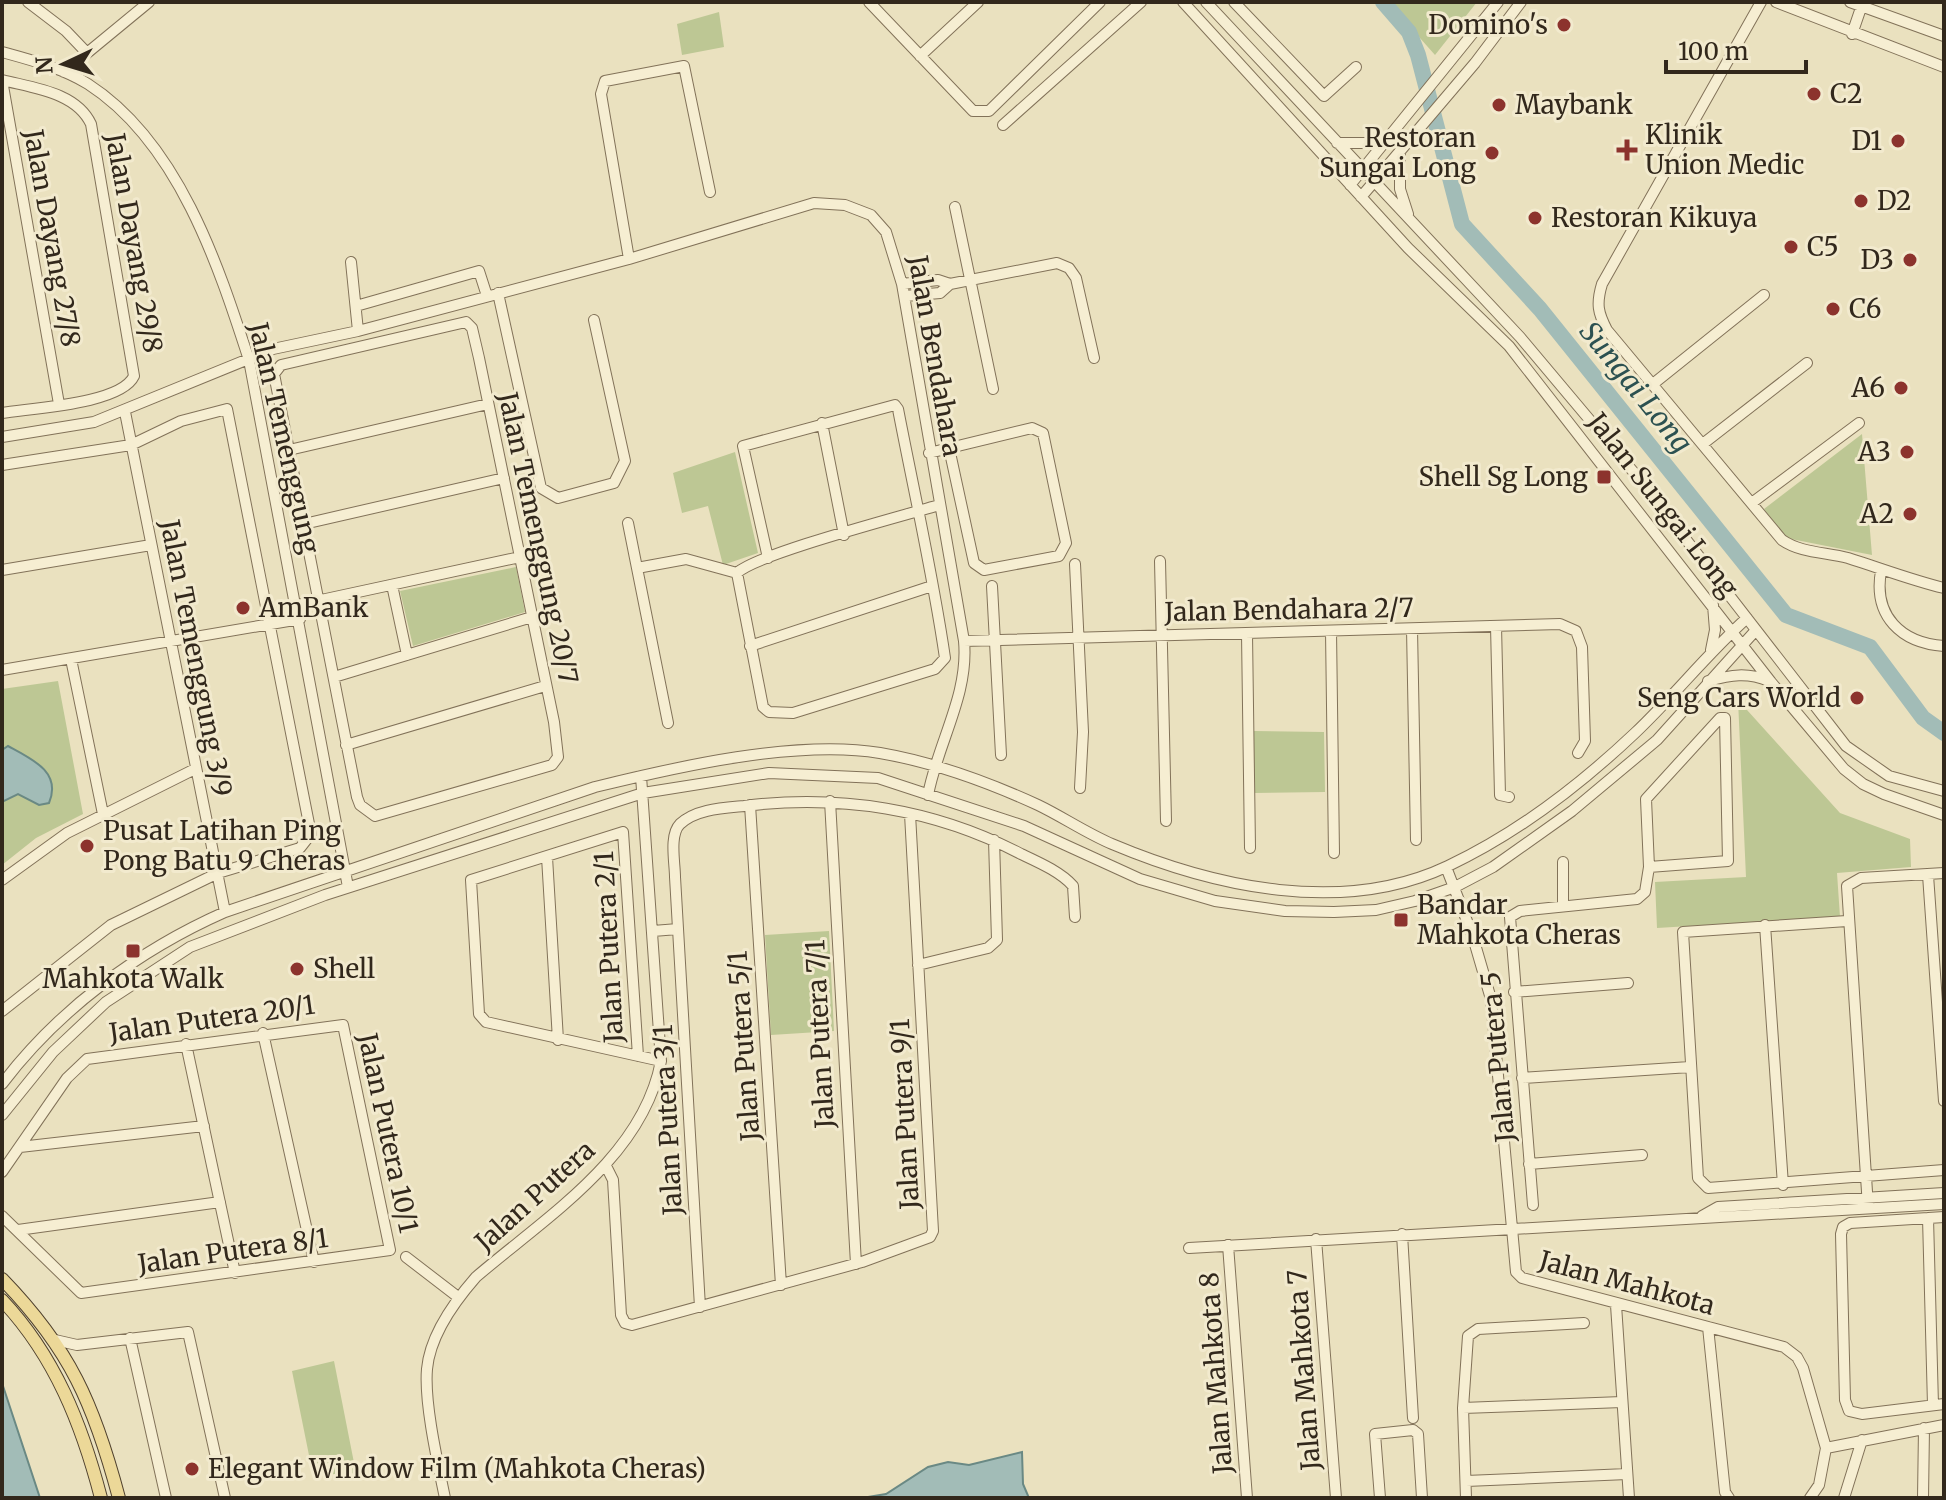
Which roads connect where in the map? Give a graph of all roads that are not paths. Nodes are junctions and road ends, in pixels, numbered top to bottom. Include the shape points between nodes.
1 (30, 2) edge
2 (149, 2) edge
3 (869, 2) edge
4 (978, 2) edge
5 (1100, 2) edge
6 (1141, 2) edge
7 (1183, 2) edge
8 (1206, 2) edge
9 (1234, 2) edge
10 (1498, 2) edge
11 (1521, 2) edge
12 (1761, 2) edge
13 (1776, 2) edge
14 (1858, 3) edge
15 (1852, 34) junction
16 (1944, 36) edge
17 (2, 52) edge
18 (87, 53) junction
19 (920, 56) junction
20 (1356, 67) dead end
21 (1944, 67) edge
22 (64, 72) junction
23 (2, 80) edge
24 (1003, 125) dead end
25 (1337, 143) junction
26 (1385, 143) junction
27 (1401, 150) junction
28 (1363, 171) junction
29 (1375, 182) junction
30 (1350, 185) junction
31 (710, 192) dead end
32 (1361, 197) junction
33 (955, 207) dead end
34 (1413, 223) junction
35 (632, 258) junction
36 (351, 262) dead end
37 (970, 280) junction
38 (902, 284) junction
39 (950, 284) junction
40 (493, 294) junction
41 (1764, 295) dead end
42 (905, 296) junction
43 (356, 306) junction
44 (594, 320) dead end
45 (358, 331) junction
46 (1520, 337) junction
47 (1509, 346) junction
48 (1094, 358) dead end
49 (249, 360) junction
50 (1807, 363) dead end
51 (1653, 384) junction
52 (993, 389) dead end
53 (59, 404) junction
54 (488, 404) junction
55 (125, 412) junction
56 (2, 413) edge
57 (822, 423) junction
58 (1859, 423) dead end
59 (2, 437) edge
60 (1704, 443) junction
61 (131, 445) junction
62 (949, 448) junction
63 (289, 450) junction
64 (929, 453) junction
65 (2, 465) edge
66 (504, 478) junction
67 (1753, 502) junction
68 (939, 505) junction
69 (918, 512) junction
70 (628, 523) dead end
71 (304, 524) junction
72 (844, 535) junction
73 (151, 545) junction
74 (520, 557) junction
75 (768, 558) junction
76 (1160, 561) dead end
77 (1075, 564) dead end
78 (637, 568) junction
79 (2, 570) edge
80 (1881, 571) junction
81 (737, 573) junction
82 (392, 585) junction
83 (932, 586) junction
84 (992, 586) dead end
85 (1944, 588) edge
86 (319, 601) junction
87 (1713, 604) junction
88 (298, 605) junction
89 (532, 617) junction
90 (1747, 618) junction
91 (300, 619) junction
92 (269, 624) junction
93 (1496, 626) junction
94 (1412, 629) junction
95 (1733, 630) junction
96 (1756, 630) junction
97 (1331, 631) junction
98 (1247, 634) junction
99 (1162, 635) junction
100 (997, 637) junction
101 (1078, 637) junction
102 (964, 638) junction
103 (170, 641) junction
104 (1743, 643) junction
105 (750, 646) junction
106 (1944, 646) edge
107 (1711, 650) junction
108 (407, 655) junction
109 (71, 659) junction
110 (2, 670) edge
111 (334, 677) junction
112 (1706, 681) junction
113 (1771, 682) junction
114 (545, 686) junction
115 (668, 723) dead end
116 (346, 745) junction
117 (1578, 753) dead end
118 (1001, 755) dead end
119 (934, 766) junction
120 (195, 769) junction
121 (641, 776) junction
122 (1080, 788) dead end
123 (1944, 791) edge
124 (643, 793) junction
125 (928, 795) junction
126 (1509, 797) dead end
127 (830, 801) junction
128 (750, 805) junction
129 (103, 814) junction
130 (910, 814) junction
131 (1944, 815) edge
132 (1166, 821) dead end
133 (994, 840) junction
134 (1416, 840) dead end
135 (1250, 848) dead end
136 (1334, 853) dead end
137 (547, 857) junction
138 (1563, 862) dead end
139 (1446, 867) junction
140 (1649, 867) junction
141 (345, 869) junction
142 (218, 873) junction
143 (1944, 873) edge
144 (1928, 875) junction
145 (2, 880) edge
146 (348, 887) junction
147 (1455, 887) junction
148 (1563, 906) junction
149 (225, 912) junction
150 (1075, 917) dead end
151 (1847, 921) junction
152 (1765, 925) junction
153 (678, 929) junction
154 (653, 931) junction
155 (918, 965) junction
156 (1628, 983) dead end
157 (1514, 992) junction
158 (2, 1011) edge
159 (343, 1025) joint
160 (263, 1033) junction
161 (558, 1040) junction
162 (186, 1044) junction
163 (638, 1056) junction
164 (661, 1061) junction
165 (1690, 1067) junction
166 (1522, 1078) junction
167 (1499, 1080) junction
168 (2, 1084) edge
169 (1944, 1101) edge
170 (2, 1115) edge
171 (204, 1126) junction
172 (20, 1147) junction
173 (1642, 1155) dead end
174 (1529, 1164) junction
175 (606, 1166) junction
176 (1944, 1170) edge
177 (2, 1172) edge
178 (1865, 1175) junction
179 (1783, 1185) junction
180 (1944, 1193) edge
181 (220, 1202) junction
182 (1867, 1202) junction
183 (1944, 1204) edge
184 (1533, 1205) dead end
185 (2, 1216) edge
186 (1944, 1217) edge
187 (1928, 1218) junction
188 (1511, 1228) junction
189 (18, 1230) junction
190 (1402, 1234) junction
191 (1316, 1239) junction
192 (1228, 1245) junction
193 (1189, 1248) dead end
194 (390, 1250) junction
195 (314, 1262) junction
196 (856, 1264) junction
197 (235, 1273) junction
198 (2, 1279) edge
199 (781, 1285) junction
200 (458, 1297) junction
201 (2, 1300) edge
202 (1616, 1305) junction
203 (700, 1307) junction
204 (1584, 1323) dead end
205 (1708, 1327) junction
206 (130, 1338) junction
207 (55, 1340) junction
208 (1622, 1402) junction
209 (1939, 1405) edge
210 (1463, 1408) junction
211 (1413, 1418) dead end
212 (1944, 1425) edge
213 (1924, 1428) junction
214 (1862, 1440) junction
215 (1826, 1448) junction
216 (1627, 1474) junction
217 (1466, 1481) junction
218 (101, 1498) edge
219 (119, 1498) edge
220 (166, 1498) edge
221 (225, 1498) edge
222 (445, 1498) edge
223 (1247, 1498) edge
224 (1336, 1498) edge
225 (1380, 1498) edge
226 (1422, 1498) edge
227 (1466, 1498) edge
228 (1629, 1498) edge
229 (1729, 1498) edge
230 (1810, 1498) edge
231 (1844, 1498) edge
232 (1923, 1498) edge

1 - 18 street
2 - 18 street
3 - 19 street
4 - 19 street
5 - 19 street via 989,111 973,111
6 - 24 street
7 - 30 street, Jalan Sungai Long
8 - 25 street, Jalan Sungai Long
9 - 20 street via 1324,96
10 - 26 street
11 - 27 street
12 - 51 street via 1602,284 1598,314
13 - 15 street
14 - 15 street
14 - 16 street
15 - 21 street
17 - 22 street, Jalan Temenggung
18 - 22 street
22 - 49 street, Jalan Temenggung via 112,102 175,182 221,278
23 - 53 street, Jalan Dayang 27/8
23 - 53 street, Jalan Dayang 29/8 via 65,98 91,124 134,376 117,393
25 - 26 street
25 - 28 street, Jalan Sungai Long
26 - 28 street
27 - 29 street
27 - 34 street via 1400,189
28 - 29 street, Jalan Sungai Long
28 - 30 street
29 - 32 street
29 - 34 street, Jalan Sungai Long
30 - 32 street, Jalan Sungai Long
31 - 35 street via 684,66 605,81 601,94
32 - 47 street, Jalan Sungai Long
33 - 37 street
34 - 46 street, Jalan Sungai Long
35 - 38 street, Jalan Bendahara via 814,203 829,203 858,209 879,223 893,247
35 - 40 street, Jalan Bendahara
36 - 43 street
37 - 39 street
37 - 48 street via 1057,263 1069,268 1076,278
37 - 52 street
38 - 39 street
38 - 42 street, Jalan Bendahara
39 - 42 street via 940,293
40 - 43 street via 479,271
40 - 44 street via 541,488 558,498 614,483 625,461
40 - 45 street, Jalan Bendahara
41 - 51 street
42 - 64 street, Jalan Bendahara
43 - 45 street
45 - 49 street, Jalan Bendahara via 273,349
46 - 47 street
46 - 90 street, Jalan Sungai Long
47 - 87 street, Jalan Sungai Long
49 - 55 street, Jalan Bendahara
49 - 88 street, Jalan Temenggung
50 - 60 street
51 - 60 street
53 - 56 street
54 - 63 street
54 - 63 street, Jalan Temenggung 20/7 via 472,328 466,322 281,365 274,374
54 - 66 street, Jalan Temenggung 20/7
55 - 59 street, Jalan Bendahara
55 - 61 street, Jalan Temenggung 3/9
57 - 69 street via 895,405
57 - 72 street
57 - 75 street via 748,442 742,451
58 - 67 street
60 - 67 street
61 - 65 street
61 - 73 street, Jalan Temenggung 3/9
61 - 92 street via 209,412 222,408 230,414
62 - 62 street via 1032,428 1043,433 1066,543 1059,556 984,570 974,563
62 - 64 street
63 - 71 street
64 - 68 street, Jalan Bendahara
66 - 71 street
66 - 74 street, Jalan Temenggung 20/7
67 - 80 street via 1794,548
68 - 69 street
68 - 102 street, Jalan Bendahara
69 - 72 street
69 - 83 street
70 - 78 street
71 - 86 street
72 - 75 street
73 - 79 street
73 - 103 street, Jalan Temenggung 3/9
74 - 82 street
74 - 89 street, Jalan Temenggung 20/7
75 - 81 street
76 - 99 street
77 - 101 street
78 - 81 street via 686,559
78 - 115 street
80 - 85 street
80 - 106 street via 1877,591 1894,624 1914,640
81 - 105 street
82 - 86 street
82 - 108 street
83 - 105 street
83 - 105 street via 945,658 935,669 793,713 769,712 763,707
84 - 100 street
86 - 88 street
86 - 111 street
87 - 95 street, Jalan Sungai Long
87 - 107 street
88 - 91 street, Jalan Temenggung
89 - 108 street
89 - 114 street, Jalan Temenggung 20/7
90 - 95 street
90 - 96 street, Jalan Sungai Long
91 - 92 street
91 - 141 street, Jalan Temenggung
92 - 103 street
92 - 142 street via 311,834 300,848
93 - 94 street, Jalan Bendahara 2/7
93 - 117 street, Jalan Bendahara 2/7 via 1560,624 1576,631 1582,647 1585,741
93 - 126 street via 1500,795
94 - 97 street, Jalan Bendahara 2/7
94 - 134 street
95 - 104 street, Jalan Sungai Long
95 - 107 street
96 - 104 street
96 - 123 street, Jalan Sungai Long via 1846,746 1889,776
97 - 98 street, Jalan Bendahara 2/7
97 - 136 street
98 - 99 street, Jalan Bendahara 2/7
98 - 135 street
99 - 101 street, Jalan Bendahara 2/7
99 - 132 street
100 - 101 street, Jalan Bendahara 2/7
100 - 102 street, Jalan Bendahara 2/7
100 - 118 street
101 - 122 street
102 - 119 street, Jalan Bendahara via 964,682
103 - 109 street
103 - 120 street, Jalan Temenggung 3/9
104 - 112 street
104 - 113 street, Jalan Sungai Long
107 - 139 street via 1600,765 1546,808
108 - 111 street
109 - 110 street
109 - 129 street
111 - 116 street
112 - 113 street via 1753,674
112 - 147 street via 1657,740 1572,811 1511,856
113 - 131 street, Jalan Sungai Long via 1844,769 1863,784
114 - 116 street
114 - 116 street, Jalan Temenggung 20/7 via 559,748 552,765 375,816 360,805
119 - 121 street via 883,753 834,750 781,753
119 - 125 street, Jalan Bendahara
119 - 139 street via 1036,805 1109,843 1223,880 1330,893 1399,884
120 - 129 street
120 - 142 street, Jalan Temenggung 3/9
121 - 124 street, Jalan Putera
121 - 141 street
124 - 125 street via 769,773 850,774
124 - 146 street
124 - 154 street, Jalan Putera
125 - 147 street via 1024,826 1140,879 1215,901 1285,911 1376,910
127 - 128 street, Jalan Putera 3/1
127 - 130 street, Jalan Putera 3/1
127 - 196 street, Jalan Putera 7/1
128 - 153 street, Jalan Putera 3/1 via 710,810 675,831
128 - 199 street, Jalan Putera 5/1
129 - 145 street via 35,852
130 - 133 street, Jalan Putera 3/1
130 - 155 street, Jalan Putera 9/1
133 - 150 street, Jalan Putera 3/1 via 1069,882 1075,891
133 - 155 street via 997,940 988,948
137 - 161 street
137 - 161 street via 469,883 479,1014 492,1025
137 - 163 street, Jalan Putera 2/1 via 620,830 625,835
138 - 148 street
139 - 147 street, Jalan Mahkota
140 - 140 street via 1728,861 1728,722 1720,718 1646,799
140 - 148 street via 1649,885 1637,899
141 - 146 street, Jalan Temenggung
141 - 149 street
142 - 149 street, Jalan Temenggung 3/9
142 - 158 street via 111,925
143 - 144 street
144 - 151 street via 1852,881
144 - 169 street
146 - 170 street via 168,960 106,1002 53,1052
147 - 167 street, Jalan Mahkota via 1491,999
148 - 157 street, Jalan Putera 5 via 1510,917
149 - 168 street via 177,933 129,965 49,1029
151 - 152 street
151 - 178 street
152 - 165 street via 1689,929 1680,936
152 - 179 street
153 - 154 street
153 - 203 street, Jalan Putera 3/1
154 - 164 street, Jalan Putera
155 - 196 street, Jalan Putera 9/1 via 933,1231 925,1242
156 - 157 street
157 - 166 street, Jalan Putera 5
159 - 160 street, Jalan Putera 20/1
159 - 194 street, Jalan Putera 10/1
160 - 162 street, Jalan Putera 20/1
160 - 195 street
161 - 163 street
162 - 171 street
162 - 172 street, Jalan Putera 20/1 via 87,1059 67,1078
163 - 164 street
164 - 175 street, Jalan Putera via 646,1109
165 - 166 street
165 - 179 street via 1702,1184
166 - 167 street
166 - 174 street, Jalan Putera 5
167 - 188 street, Jalan Mahkota
171 - 172 street
171 - 181 street
172 - 177 street
173 - 174 street
174 - 184 street, Jalan Putera 5
175 - 200 street, Jalan Putera
175 - 203 street, Jalan Putera 9/1 via 613,1180 625,1323
176 - 178 street
178 - 179 street
178 - 182 street
180 - 182 street
181 - 189 street
181 - 197 street
182 - 183 street
182 - 188 street via 1718,1219
185 - 189 street
186 - 187 street
187 - 209 street
187 - 209 street via 1843,1227 1845,1400 1849,1411 1862,1414
188 - 190 street
188 - 202 street, Jalan Mahkota via 1513,1264 1522,1278
189 - 197 street, Jalan Putera 8/1 via 81,1293
190 - 191 street
190 - 211 street
191 - 192 street
191 - 224 street, Jalan Mahkota 7
192 - 193 street
192 - 223 street, Jalan Mahkota 8
194 - 195 street, Jalan Putera 8/1
194 - 200 street
195 - 197 street, Jalan Putera 8/1
196 - 199 street, Jalan Putera 9/1
198 - 207 main road
199 - 203 street, Jalan Putera 9/1
200 - 222 street, Jalan Putera via 427,1369
201 - 218 main road via 40,1346 64,1390
202 - 205 street, Jalan Mahkota
202 - 208 street
204 - 210 street via 1478,1329 1468,1336
205 - 215 street, Jalan Mahkota via 1784,1347 1797,1357
205 - 229 street
206 - 207 street via 77,1345
206 - 220 street
206 - 221 street via 188,1332
207 - 219 main road via 99,1428
208 - 210 street
208 - 216 street
210 - 217 street
212 - 213 street
213 - 214 street
213 - 232 street
214 - 215 street
214 - 231 street
215 - 230 street, Jalan Mahkota via 1819,1485
216 - 217 street
216 - 228 street
217 - 227 street
225 - 226 street via 1375,1434 1413,1430 1418,1434

